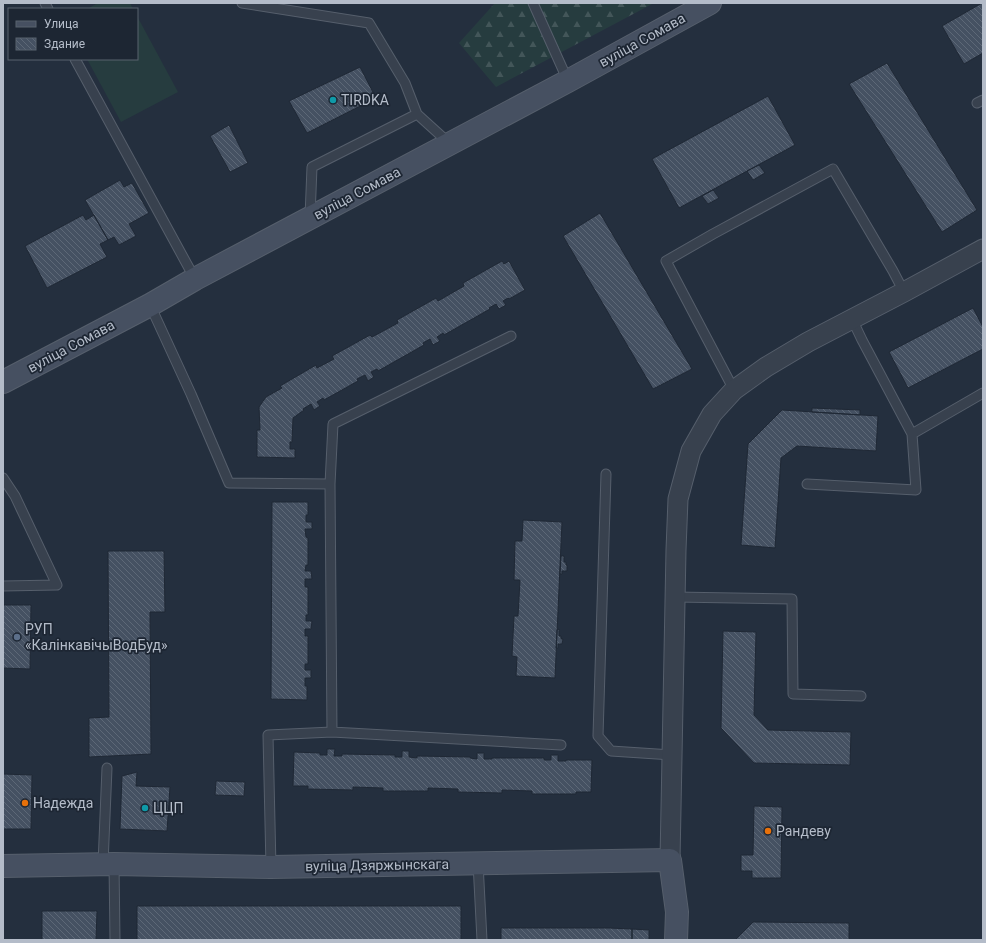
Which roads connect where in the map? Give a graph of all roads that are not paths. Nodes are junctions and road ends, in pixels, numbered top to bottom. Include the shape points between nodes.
1 (242, 3) edge
2 (533, 3) edge
3 (710, 3) edge
4 (76, 60) edge
5 (568, 81) junction
6 (417, 114) junction
7 (450, 144) junction
8 (310, 218) junction
9 (983, 249) edge
10 (195, 279) junction
11 (904, 292) junction
12 (150, 305) junction
13 (852, 319) junction
14 (511, 336) dead end
15 (3, 382) edge
16 (734, 390) junction
17 (983, 393) edge
18 (912, 434) junction
19 (606, 474) dead end
20 (3, 478) edge
21 (330, 484) junction
22 (807, 484) dead end
23 (3, 586) edge
24 (675, 597) junction
25 (861, 696) dead end
26 (332, 732) junction
27 (561, 745) dead end
28 (672, 755) junction
29 (108, 768) dead end
30 (670, 860) junction
31 (109, 864) junction
32 (478, 864) junction
33 (3, 866) edge
34 (270, 867) junction
35 (115, 940) edge
36 (482, 940) edge
37 (676, 940) edge

1 - 6 lane via 369,23 405,83
2 - 5 lane
3 - 5 street, вуліца Сомава
4 - 10 lane
5 - 7 street, вуліца Сомава
6 - 7 lane
6 - 8 lane via 312,167
7 - 8 street, вуліца Сомава
8 - 10 street, вуліца Сомава
9 - 11 street
10 - 12 street, вуліца Сомава
11 - 13 street
11 - 16 lane via 833,169 666,261
12 - 15 street, вуліца Сомава
12 - 21 lane via 229,483
13 - 16 street via 766,367
13 - 18 lane
14 - 21 lane via 333,424
16 - 24 street via 712,414 691,451 678,499
17 - 18 lane
18 - 22 lane via 916,490
19 - 28 lane via 598,736 611,751
20 - 23 lane via 15,496 57,585
21 - 26 lane
24 - 25 lane via 792,599 793,694
24 - 28 street
26 - 27 lane
26 - 34 lane via 268,735
28 - 30 street
29 - 31 lane
30 - 32 street, вуліца Дзяржынскага
30 - 37 street via 677,912
31 - 33 street, вуліца Дзяржынскага
31 - 34 street, вуліца Дзяржынскага
31 - 35 lane
32 - 34 street, вуліца Дзяржынскага
32 - 36 lane

